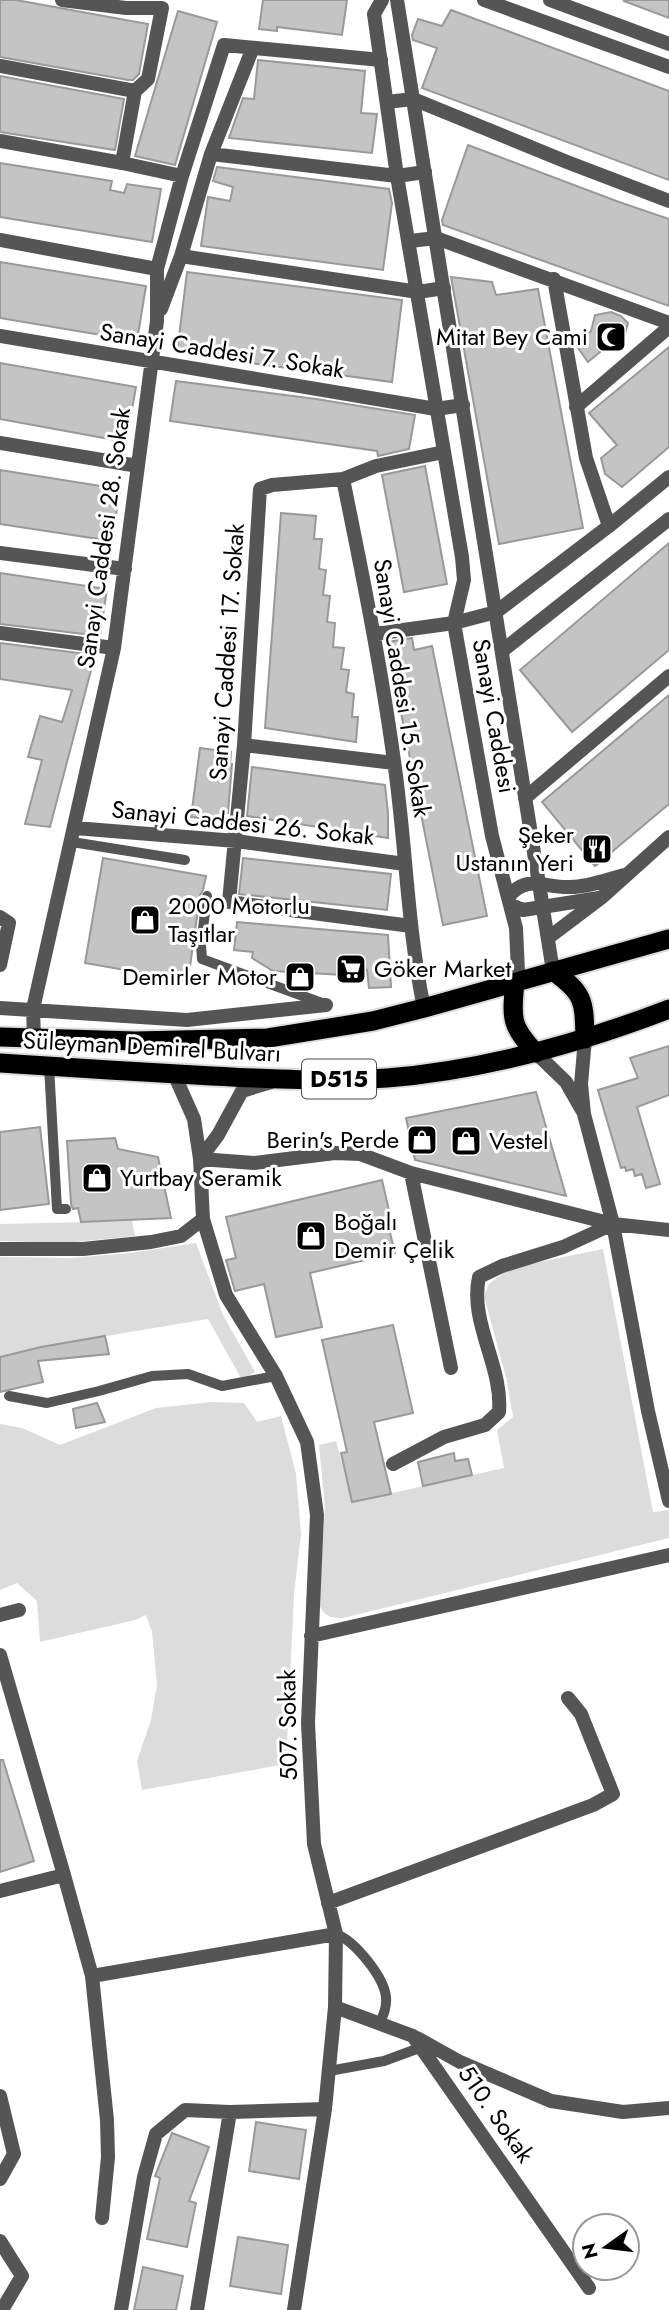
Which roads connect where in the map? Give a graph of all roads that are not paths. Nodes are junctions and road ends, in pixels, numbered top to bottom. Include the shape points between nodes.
1 (62, 0) edge
2 (382, 0) edge
3 (397, 0) edge
4 (484, 0) edge
5 (550, 0) edge
6 (166, 4) edge
7 (669, 44) edge
8 (251, 50) junction
9 (381, 60) junction
10 (0, 66) edge
11 (669, 67) edge
12 (135, 92) junction
13 (413, 99) junction
14 (387, 102) junction
15 (0, 141) edge
16 (211, 154) junction
17 (122, 163) junction
18 (425, 172) junction
19 (182, 176) junction
20 (397, 176) junction
21 (669, 201) edge
22 (436, 238) junction
23 (0, 240) edge
24 (410, 241) junction
25 (181, 256) junction
26 (157, 269) junction
27 (554, 279) junction
28 (444, 288) junction
29 (418, 292) junction
30 (157, 321) junction
31 (669, 325) edge
32 (0, 336) edge
33 (151, 363) junction
34 (463, 405) junction
35 (576, 407) junction
36 (436, 409) junction
37 (0, 443) edge
38 (444, 452) junction
39 (138, 466) junction
40 (669, 477) edge
41 (343, 479) junction
42 (669, 519) edge
43 (609, 526) junction
44 (0, 553) edge
45 (125, 569) junction
46 (496, 612) junction
47 (454, 623) junction
48 (0, 633) edge
49 (374, 634) junction
50 (114, 649) junction
51 (502, 651) junction
52 (669, 676) edge
53 (244, 745) junction
54 (394, 763) junction
55 (526, 798) junction
56 (74, 835) junction
57 (669, 837) edge
58 (236, 841) junction
59 (185, 860) dead end
60 (405, 864) junction
61 (625, 874) junction
62 (540, 885) junction
63 (208, 896) dead end
64 (601, 898) junction
65 (510, 900) junction
66 (543, 907) junction
67 (0, 917) edge
68 (411, 926) junction
69 (548, 938) junction
70 (669, 939) edge
71 (0, 965) edge
72 (553, 971) junction
73 (515, 983) junction
74 (326, 1005) joint
75 (0, 1008) edge
76 (424, 1008) junction
77 (33, 1009) junction
78 (669, 1009) edge
79 (0, 1037) edge
80 (34, 1038) junction
81 (585, 1039) junction
82 (536, 1053) junction
83 (0, 1063) edge
84 (49, 1066) junction
85 (174, 1074) junction
86 (278, 1080) junction
87 (584, 1114) junction
88 (200, 1159) junction
89 (411, 1173) junction
90 (66, 1209) dead end
91 (203, 1219) junction
92 (613, 1224) junction
93 (669, 1230) edge
94 (0, 1249) edge
95 (450, 1368) dead end
96 (276, 1376) junction
97 (9, 1396) dead end
98 (393, 1464) dead end
99 (669, 1501) edge
100 (669, 1555) edge
101 (19, 1610) dead end
102 (0, 1615) edge
103 (310, 1636) junction
104 (0, 1655) edge
105 (568, 1698) dead end
106 (64, 1875) junction
107 (0, 1891) edge
108 (328, 1903) junction
109 (336, 1934) junction
110 (92, 1976) junction
111 (335, 2007) junction
112 (379, 2024) junction
113 (417, 2042) junction
114 (329, 2071) junction
115 (0, 2096) edge
116 (669, 2108) edge
117 (325, 2109) junction
118 (230, 2112) junction
119 (0, 2179) edge
120 (102, 2218) dead end
121 (0, 2241) edge
122 (589, 2288) dead end
123 (2, 2310) edge
124 (121, 2310) edge
125 (197, 2310) edge
126 (293, 2310) edge

1 - 6 street via 126,8
2 - 9 street, Sanayi Caddesi via 374,14
3 - 13 street, Sanayi Caddesi
4 - 11 street
5 - 7 street
6 - 12 street via 149,79
8 - 9 street
8 - 16 street
8 - 19 street, Sanayi Caddesi 28. Sokak via 224,46
9 - 14 street, Sanayi Caddesi
10 - 12 street
12 - 17 street
13 - 14 street
13 - 18 street, Sanayi Caddesi
13 - 21 street
14 - 20 street, Sanayi Caddesi
15 - 17 street
16 - 20 street
16 - 25 street
17 - 19 street
18 - 20 street
18 - 22 street, Sanayi Caddesi
19 - 26 street, Sanayi Caddesi 28. Sokak
20 - 24 street, Sanayi Caddesi
22 - 24 street
22 - 27 street
22 - 28 street, Sanayi Caddesi
23 - 26 street
24 - 29 street, Sanayi Caddesi
25 - 29 street
25 - 30 street
26 - 30 street, Sanayi Caddesi 28. Sokak
27 - 31 street
27 - 35 street
28 - 29 street
28 - 34 street, Sanayi Caddesi
29 - 36 street, Sanayi Caddesi
30 - 33 street, Sanayi Caddesi 28. Sokak
31 - 35 street
32 - 33 street, Sanayi Caddesi 7. Sokak
33 - 36 street, Sanayi Caddesi 7. Sokak
33 - 39 street, Sanayi Caddesi 28. Sokak
34 - 36 street
34 - 46 street, Sanayi Caddesi
35 - 43 street via 586,458
36 - 38 street, Sanayi Caddesi
37 - 39 street
38 - 41 street via 376,466
38 - 47 street, Sanayi Caddesi via 463,556 464,580
39 - 45 street, Sanayi Caddesi 28. Sokak
40 - 43 street
41 - 49 street, Sanayi Caddesi 15. Sokak
41 - 53 street, Sanayi Caddesi 17. Sokak via 260,489
42 - 51 street
43 - 46 street
44 - 45 street
45 - 50 street, Sanayi Caddesi 28. Sokak
46 - 47 street, Sanayi Caddesi
46 - 51 street, Sanayi Caddesi
47 - 49 street
47 - 65 street, Sanayi Caddesi via 492,836
48 - 50 street
49 - 54 street, Sanayi Caddesi 15. Sokak
50 - 56 street, Sanayi Caddesi 28. Sokak
51 - 55 street, Sanayi Caddesi
52 - 55 street
53 - 54 street
53 - 58 street, Sanayi Caddesi 17. Sokak
54 - 60 street, Sanayi Caddesi 15. Sokak
55 - 62 street, Sanayi Caddesi
56 - 58 street, Sanayi Caddesi 26. Sokak via 160,827
56 - 59 lane
56 - 77 street, Sanayi Caddesi 28. Sokak
57 - 61 street
58 - 60 street, Sanayi Caddesi 26. Sokak
58 - 68 street, Sanayi Caddesi 17. Sokak via 229,902
60 - 68 street, Sanayi Caddesi 15. Sokak
61 - 62 street via 570,887
61 - 64 street
62 - 65 street via 518,885
62 - 66 street, Sanayi Caddesi
63 - 74 lane via 202,959
64 - 66 street
64 - 69 street
65 - 66 street via 523,910
65 - 73 street, Sanayi Caddesi via 517,950
66 - 69 street, Sanayi Caddesi
67 - 71 street via 9,923
68 - 76 street, Sanayi Caddesi 15. Sokak
69 - 72 street, Sanayi Caddesi
70 - 72 highway, Süleyman Demirel Bulvarı / D515
72 - 73 highway, Süleyman Demirel Bulvarı / D515
72 - 81 highway via 579,992
73 - 76 highway, Süleyman Demirel Bulvarı / D515
73 - 82 highway via 513,1023
74 - 77 street via 187,1020
75 - 77 street
76 - 80 highway, Süleyman Demirel Bulvarı / D515 via 268,1038
77 - 80 street, Sanayi Caddesi 28. Sokak
78 - 81 highway, Süleyman Demirel Bulvarı / D515
79 - 80 highway, Süleyman Demirel Bulvarı / D515
81 - 82 highway, Süleyman Demirel Bulvarı / D515
81 - 87 street
82 - 86 highway, Süleyman Demirel Bulvarı / D515 via 386,1078
82 - 87 street via 565,1083
83 - 84 highway, Süleyman Demirel Bulvarı / D515
84 - 85 highway, Süleyman Demirel Bulvarı / D515
84 - 90 lane via 57,1209
85 - 86 highway, Süleyman Demirel Bulvarı / D515
85 - 88 street, 507. Sokak via 194,1119
86 - 88 street via 242,1091
87 - 92 street
88 - 89 street via 254,1163 360,1154
88 - 91 street, 507. Sokak
89 - 92 street
89 - 95 street
91 - 94 street via 181,1236 151,1242 83,1249
91 - 96 street, 507. Sokak via 226,1295
92 - 93 street
92 - 98 street via 479,1277 477,1301 501,1394 499,1412 485,1425 444,1437
92 - 99 street
96 - 97 lane via 222,1386 188,1374 152,1376 47,1403
96 - 103 street, 507. Sokak via 307,1442 317,1515
100 - 103 street
101 - 102 street
103 - 108 street, 507. Sokak via 314,1844
104 - 106 street
105 - 108 street via 581,1714 613,1794
106 - 107 street
106 - 110 street
108 - 109 street, 507. Sokak
109 - 110 street
109 - 111 street, 507. Sokak
109 - 112 lane via 353,1943 384,1987 386,2010
110 - 120 street via 107,2120
111 - 112 street
111 - 114 street, 507. Sokak
112 - 113 street
113 - 114 lane via 369,2065
113 - 116 street via 551,2101 623,2112
113 - 122 street, 510. Sokak
114 - 117 street, 507. Sokak
115 - 119 street via 14,2154
117 - 118 street
117 - 126 street, 507. Sokak
118 - 124 street via 185,2110 156,2134
118 - 125 street
121 - 123 street via 22,2276

